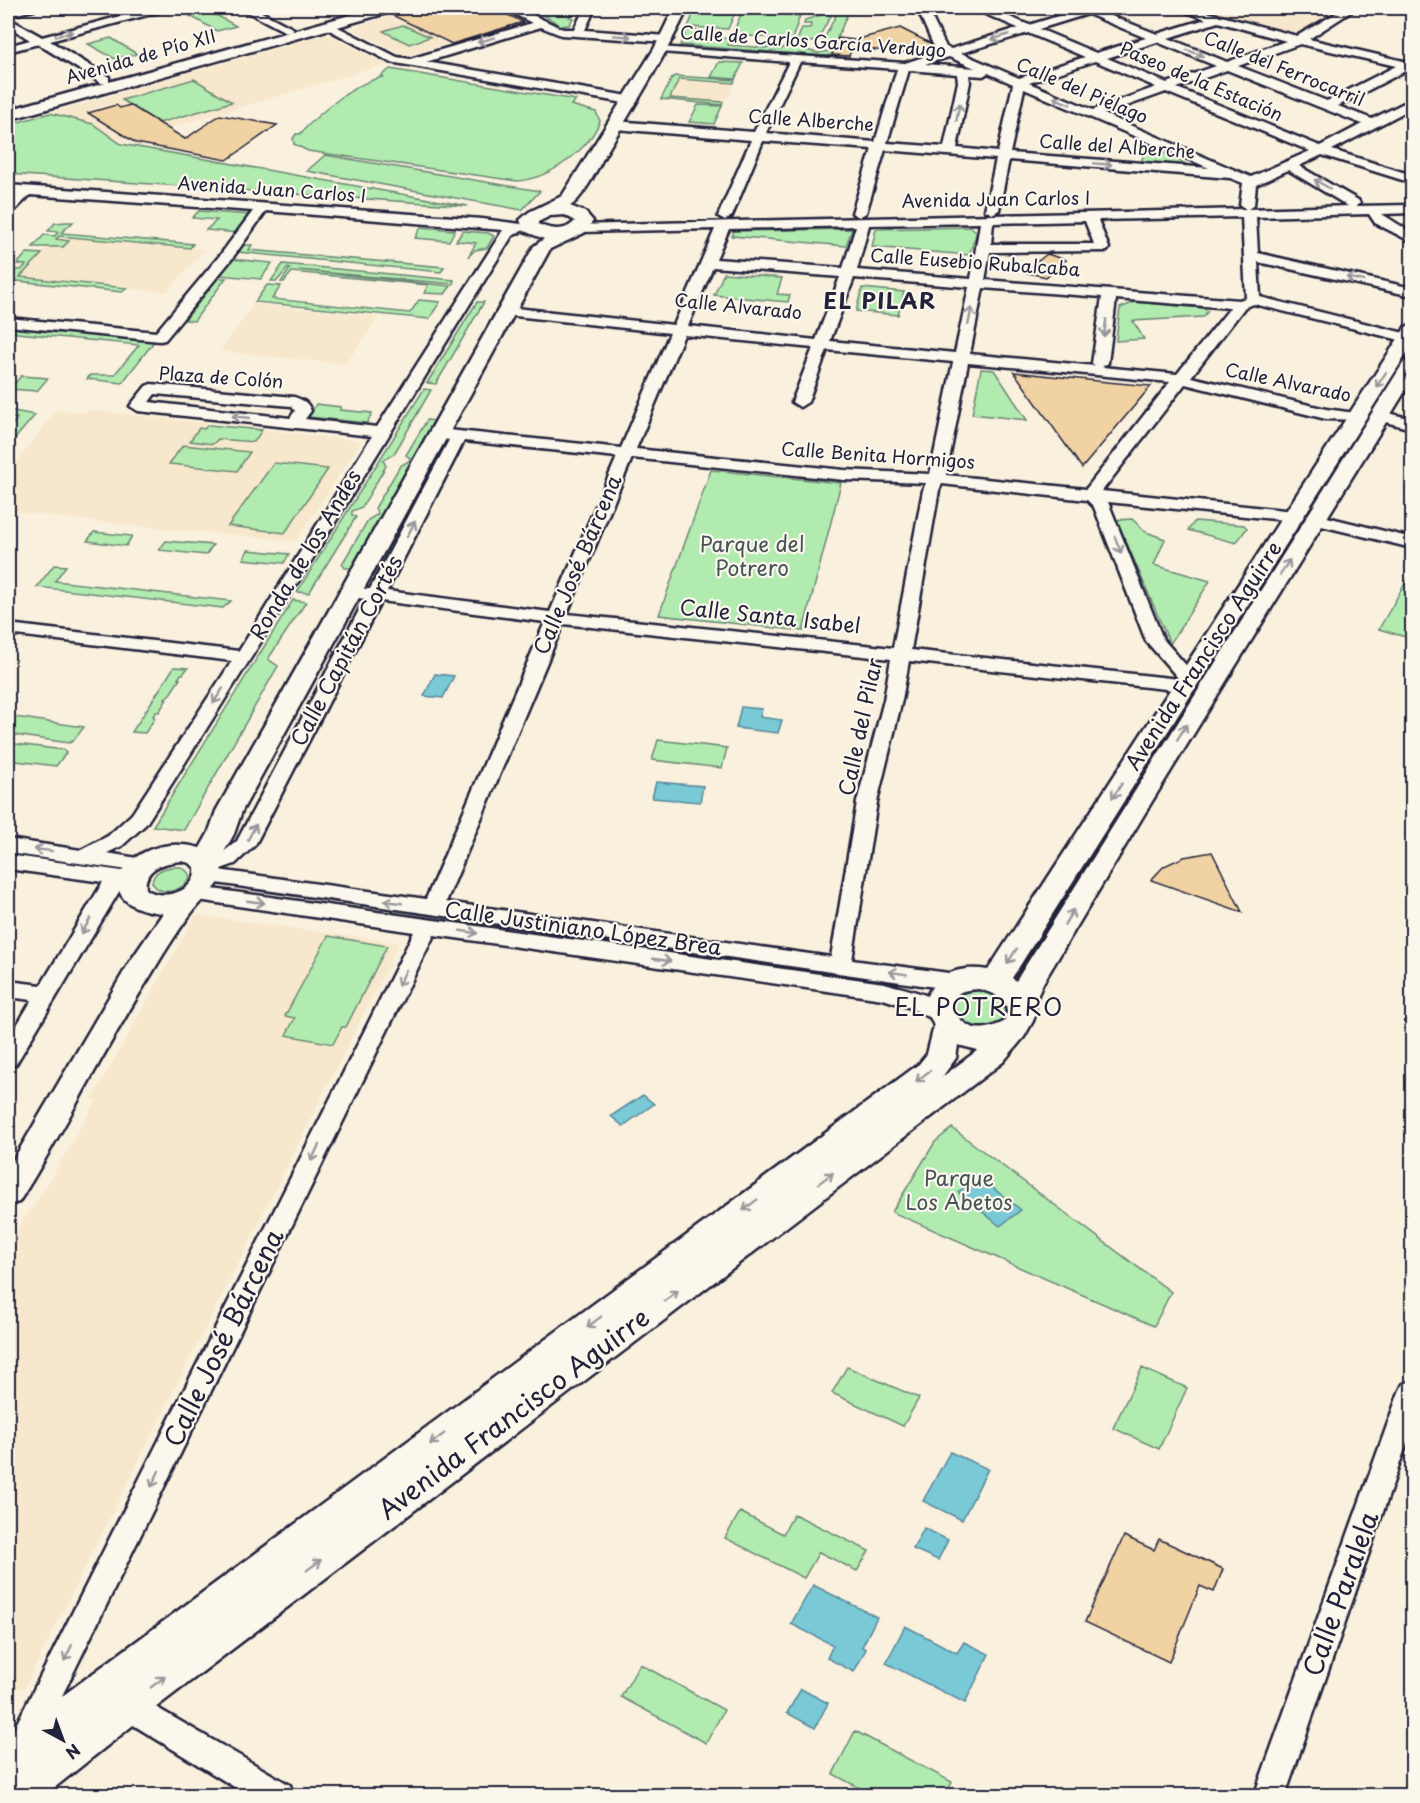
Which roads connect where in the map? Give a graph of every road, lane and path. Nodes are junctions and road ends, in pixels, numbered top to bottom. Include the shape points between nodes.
1 (30, 8) edge
2 (162, 8) edge
3 (246, 8) edge
4 (365, 8) edge
5 (389, 8) edge
6 (512, 8) edge
7 (590, 8) edge
8 (681, 8) edge
9 (922, 8) edge
10 (980, 8) edge
11 (1089, 8) edge
12 (1181, 8) edge
13 (1352, 8) edge
14 (1402, 8) edge
15 (1413, 9) edge
16 (8, 13) edge
17 (1216, 19) junction
18 (8, 21) edge
19 (542, 23) junction
20 (326, 26) junction
21 (1029, 28) junction
22 (288, 29) junction
23 (578, 33) junction
24 (1155, 38) junction
25 (39, 40) junction
26 (1299, 40) junction
27 (664, 44) junction
28 (8, 49) edge
29 (950, 52) junction
30 (1096, 57) junction
31 (796, 59) junction
32 (409, 63) junction
33 (1410, 65) edge
34 (1227, 66) junction
35 (904, 67) junction
36 (963, 72) junction
37 (993, 72) junction
38 (105, 80) junction
39 (1018, 82) junction
40 (1168, 87) junction
41 (630, 100) junction
42 (1413, 103) edge
43 (1328, 106) junction
44 (8, 108) edge
45 (1093, 114) junction
46 (8, 115) edge
47 (1373, 124) junction
48 (615, 125) junction
49 (759, 135) junction
50 (879, 144) junction
51 (1134, 150) junction
52 (950, 151) junction
53 (1321, 152) junction
54 (1003, 156) junction
55 (1290, 166) junction
56 (1229, 174) junction
57 (1412, 179) edge
58 (1251, 182) junction
59 (8, 183) edge
60 (8, 189) edge
61 (26, 191) junction
62 (1353, 203) junction
63 (1409, 204) edge
64 (262, 207) junction
65 (8, 208) edge
66 (1248, 209) junction
67 (1373, 210) junction
68 (989, 214) junction
69 (1090, 216) junction
70 (862, 217) junction
71 (574, 218) junction
72 (725, 220) junction
73 (528, 228) junction
74 (1413, 238) edge
75 (984, 249) junction
76 (1252, 256) junction
77 (707, 262) junction
78 (848, 275) junction
79 (976, 283) junction
80 (1110, 292) junction
81 (1413, 292) edge
82 (1247, 302) junction
83 (508, 307) junction
84 (8, 322) edge
85 (681, 325) junction
86 (1410, 334) edge
87 (824, 340) junction
88 (963, 354) junction
89 (1100, 363) junction
90 (1413, 365) edge
91 (1185, 375) junction
92 (800, 402) dead end
93 (1380, 416) junction
94 (1356, 417) junction
95 (297, 423) junction
96 (1413, 424) edge
97 (381, 432) junction
98 (449, 435) junction
99 (627, 451) junction
100 (937, 479) junction
101 (1092, 494) junction
102 (1304, 517) junction
103 (1413, 543) edge
104 (352, 592) junction
105 (376, 595) junction
106 (556, 618) junction
107 (8, 629) edge
108 (900, 653) junction
109 (244, 657) junction
110 (1187, 682) junction
111 (229, 811) junction
112 (8, 846) edge
113 (174, 852) junction
114 (85, 855) junction
115 (8, 862) edge
116 (133, 880) junction
117 (202, 880) junction
118 (430, 916) junction
119 (143, 963) junction
120 (840, 965) junction
121 (956, 982) junction
122 (995, 982) junction
123 (8, 988) edge
124 (46, 994) junction
125 (1016, 1017) junction
126 (943, 1020) junction
127 (8, 1058) edge
128 (8, 1193) edge
129 (1413, 1392) edge
130 (128, 1705) junction
131 (14, 1755) edge
132 (12, 1796) edge
133 (279, 1796) edge
134 (1269, 1796) edge

1 - 16 street
25 -> 2 street
3 - 22 street
4 - 22 main road, Avenida de Pío XII
5 - 20 main road, Avenida de Pío XII
6 - 19 street, Calle de Carlos García Verdugo
7 - 23 street
8 - 27 main road
9 - 29 street, Calle del Piélago via 941,49
10 - 21 street, Paseo de la Estación
11 - 21 street
11 - 24 street, Calle del Ferrocarril
12 - 17 street
13 - 26 street
14 - 15 street
17 - 24 street
17 - 26 street
18 - 25 street
19 - 23 street, Calle de Carlos García Verdugo via 561,32
19 -> 32 street
20 - 32 street via 394,60
20 - 46 main road, Avenida de Pío XII
21 -> 29 street
21 - 30 street, Paseo de la Estación
22 - 38 main road, Avenida de Pío XII
23 -> 27 street, Calle de Carlos García Verdugo
24 - 30 street
24 -> 34 street, Calle del Ferrocarril
25 - 28 street
25 - 38 street
26 - 33 street
26 - 34 street
27 - 31 street, Calle de Carlos García Verdugo
27 - 41 main road
29 - 35 street
29 - 37 street, Calle del Piélago
30 - 39 street
30 - 40 street, Paseo de la Estación
31 - 35 street, Calle de Carlos García Verdugo
31 - 49 street, Calle José Bárcena
32 - 41 street
33 - 43 street
34 - 40 street
34 - 43 street, Calle del Ferrocarril
35 - 36 street, Calle de Carlos García Verdugo
35 - 50 street
36 - 37 street, Calle de Carlos García Verdugo
52 -> 36 street
37 - 39 street, Calle del Piélago
38 - 44 main road, Avenida de Pío XII
45 -> 39 street, Calle del Piélago
39 - 54 street, Calle del Pilar
40 - 45 street
40 - 53 street, Paseo de la Estación
41 - 48 main road
42 - 47 street
43 - 47 street, Calle del Ferrocarril
45 - 51 street, Calle del Piélago
47 - 53 street
48 - 49 street, Calle Alberche
48 - 71 main road
49 - 50 street, Calle Alberche
49 - 72 street, Calle José Bárcena
50 - 52 street, Calle Alberche
50 - 70 street
54 -> 51 street, Calle del Alberche
51 - 56 street, Calle del Alberche
51 - 56 street, Calle del Piélago
52 - 54 street, Calle Alberche
53 - 55 street
53 - 57 street, Paseo de la Estación
54 - 68 street, Calle del Pilar
55 - 58 street
62 -> 55 street
56 - 58 street, Calle del Piélago
57 - 63 street, Paseo de la Estación
58 - 66 street
59 - 73 street, Avenida Juan Carlos I via 485,216
60 - 61 street, Avenida Juan Carlos I
61 - 64 street, Avenida Juan Carlos I
61 - 65 street
62 - 63 street, Avenida Juan Carlos I
62 - 66 street, Avenida Juan Carlos I
63 - 67 street, Avenida Juan Carlos I
64 - 73 street, Avenida Juan Carlos I
64 - 84 street via 160,337
66 - 67 street, Avenida Juan Carlos I
66 - 68 street, Avenida Juan Carlos I
66 - 69 street, Avenida Juan Carlos I
66 - 76 street
67 - 74 street via 1380,220
68 - 69 street, Avenida Juan Carlos I
68 - 70 street, Avenida Juan Carlos I
68 - 75 street, Calle del Pilar
69 - 75 street via 1102,248
70 - 72 street, Avenida Juan Carlos I
70 - 78 street
71 - 72 street, Avenida Juan Carlos I
71 - 73 main road
71 - 73 main road
72 - 77 street, Calle José Bárcena
73 - 83 main road, Calle Capitán Cortés
73 - 97 street, Ronda de los Andes
75 - 79 street, Calle del Pilar
81 -> 76 street
76 - 82 street
77 - 78 street, Calle Eusebio Rubalcaba
77 - 85 street, Calle José Bárcena
78 - 79 street, Calle Eusebio Rubalcaba
78 - 87 street
79 - 80 street, Calle Eusebio Rubalcaba
88 -> 79 street, Calle del Pilar
80 - 82 street, Calle Eusebio Rubalcaba
80 -> 89 street
82 - 86 street, Calle Eusebio Rubalcaba
82 - 91 street
83 - 85 street, Calle Alvarado
83 - 98 main road, Calle Capitán Cortés
85 - 87 street, Calle Alvarado
85 - 99 street, Calle José Bárcena
86 -> 94 main road, Avenida Francisco Aguirre
87 - 88 street, Calle Alvarado
87 - 92 street
88 - 89 street, Calle Alvarado
88 - 91 street, Calle Alvarado
88 - 100 street, Calle del Pilar
89 - 91 street, Calle Alvarado
90 - 93 main road, Avenida Francisco Aguirre
91 - 94 street, Calle Alvarado via 1326,414
91 - 101 street
93 - 96 street
93 - 102 main road, Avenida Francisco Aguirre
94 - 102 main road, Avenida Francisco Aguirre
95 -> 95 street, Plaza de Colón via 194,412 138,406 151,389 294,402 303,411
95 - 97 street, Plaza de Colón
97 - 109 street, Ronda de los Andes
98 - 99 street, Calle Benita Hormigos
98 - 104 main road, Calle Capitán Cortés
105 -> 98 street, Calle Capitán Cortés
99 - 100 street, Calle Benita Hormigos via 844,475
99 - 106 street, Calle José Bárcena
100 - 101 street, Calle Benita Hormigos
100 - 108 street, Calle del Pilar via 931,490
101 - 102 street, Calle Benita Hormigos
101 -> 110 street via 1102,505 1155,641
102 - 103 street, Calle Benita Hormigos
102 - 110 main road, Avenida Francisco Aguirre
125 -> 102 main road, Avenida Francisco Aguirre via 1029,982
104 - 105 street, Calle Santa Isabel
104 - 111 main road, Calle Capitán Cortés
105 - 106 street, Calle Santa Isabel
117 -> 105 street, Calle Capitán Cortés via 245,845
106 - 108 street, Calle Santa Isabel
106 - 118 street, Calle José Bárcena
107 - 109 street
108 - 110 street, Calle Santa Isabel
108 - 120 street, Calle del Pilar via 893,700 867,802
109 -> 114 street, Ronda de los Andes via 139,819 115,842
110 -> 122 main road, Avenida Francisco Aguirre
111 - 113 main road, Calle Capitán Cortés
111 - 117 main road, Calle Capitán Cortés
114 -> 112 street
113 - 116 main road, Calle Capitán Cortés via 155,857
113 - 117 main road via 192,854
114 - 116 street
115 - 116 street
116 - 117 main road, Calle Capitán Cortés via 149,902 164,904
116 - 119 main road, Calle Capitán Cortés via 147,920 149,940
116 -> 124 street
117 - 118 street, Calle Justiniano López Brea
117 - 119 main road, Calle Capitán Cortés
118 - 120 street, Calle Justiniano López Brea
118 -> 126 street, Calle Justiniano López Brea via 884,992 920,1002
118 -> 131 street, Calle José Bárcena
119 - 128 main road, Calle Capitán Cortés
121 -> 120 street, Calle Justiniano López Brea
121 - 122 main road
121 - 126 main road, Avenida Francisco Aguirre via 938,1001
122 - 125 main road via 1010,990
123 - 124 street
124 - 127 street
125 - 126 main road via 997,1037 975,1038 962,1035
130 -> 125 main road, Avenida Francisco Aguirre via 993,1054
126 -> 131 main road, Avenida Francisco Aguirre via 941,1058 929,1072
129 - 134 street, Calle Paralela
130 - 132 main road, Avenida Francisco Aguirre
130 - 133 street

